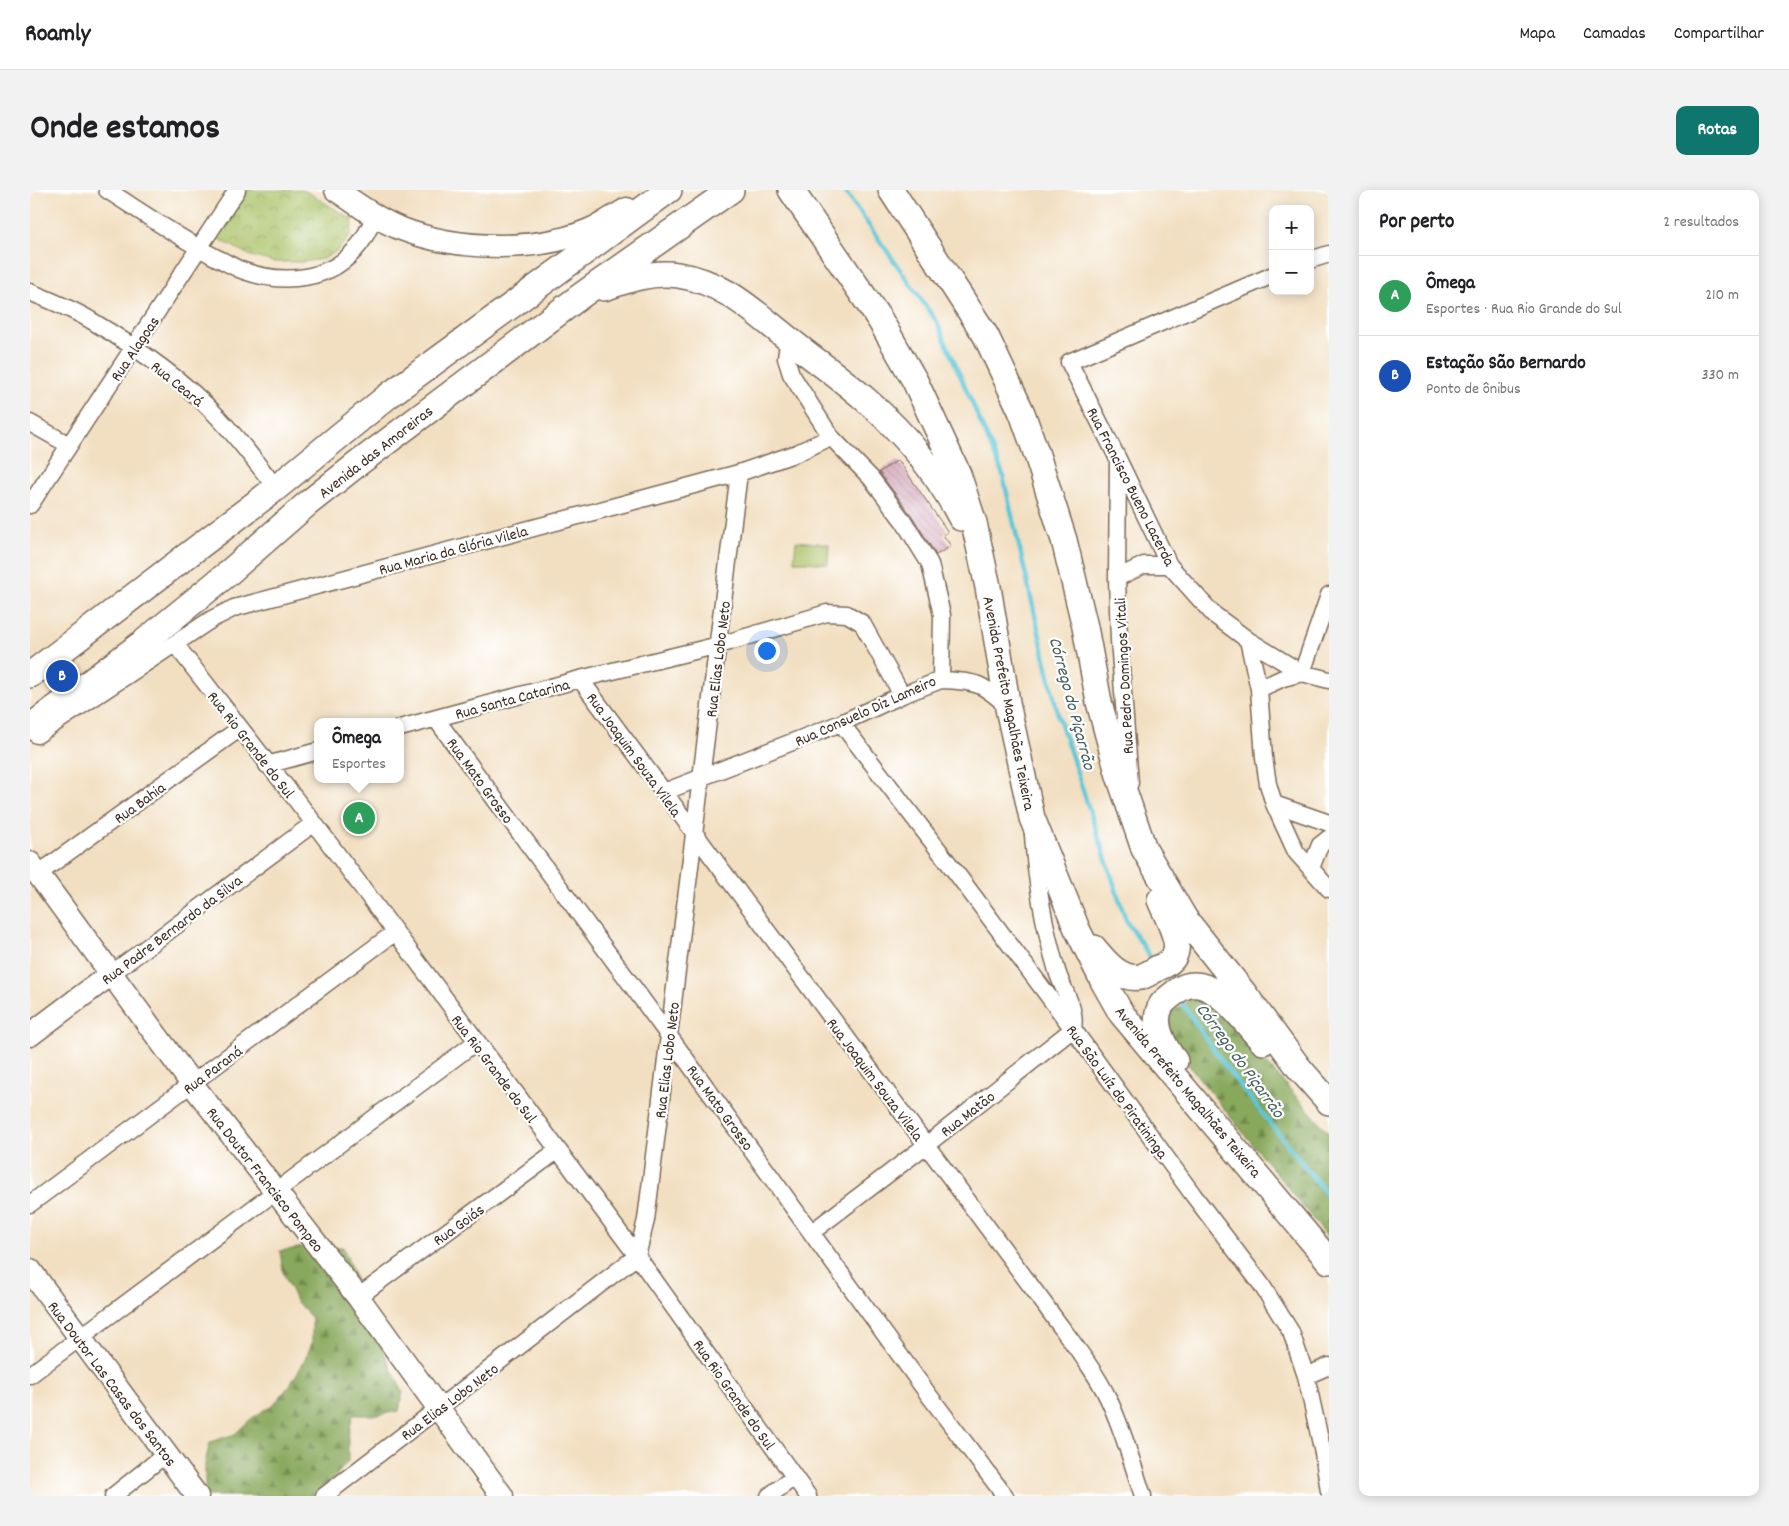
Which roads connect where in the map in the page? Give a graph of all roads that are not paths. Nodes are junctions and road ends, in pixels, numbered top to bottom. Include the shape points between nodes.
1 (107, 190) edge
2 (237, 190) edge
3 (336, 190) edge
4 (361, 190) edge
5 (663, 190) edge
6 (669, 190) edge
7 (731, 190) edge
8 (791, 190) edge
9 (891, 190) edge
10 (376, 216) junction
11 (200, 249) junction
12 (1329, 254) edge
13 (1314, 259) edge
14 (1269, 276) edge
15 (30, 292) edge
16 (582, 296) junction
17 (789, 339) junction
18 (134, 349) junction
19 (30, 423) edge
20 (831, 437) junction
21 (69, 445) junction
22 (1118, 459) junction
23 (739, 473) junction
24 (276, 488) junction
25 (30, 505) edge
26 (1169, 564) junction
27 (984, 568) junction
28 (1117, 578) junction
29 (1329, 595) edge
30 (1248, 640) junction
31 (175, 644) junction
32 (719, 645) junction
33 (1302, 672) junction
34 (30, 676) edge
35 (580, 679) junction
36 (941, 680) junction
37 (1329, 680) edge
38 (1259, 689) junction
39 (902, 695) junction
40 (1008, 708) junction
41 (436, 719) junction
42 (841, 722) junction
43 (30, 727) edge
44 (404, 727) edge
45 (240, 729) junction
46 (30, 739) edge
47 (314, 752) edge
48 (267, 765) junction
49 (701, 778) junction
50 (664, 792) junction
51 (1274, 804) junction
52 (1032, 818) junction
53 (314, 823) junction
54 (1329, 823) edge
55 (694, 834) junction
56 (1139, 838) junction
57 (1329, 838) edge
58 (34, 868) edge
59 (1311, 868) junction
60 (1329, 889) edge
61 (1077, 929) junction
62 (394, 933) junction
63 (111, 974) junction
64 (1073, 1030) junction
65 (30, 1035) edge
66 (669, 1036) junction
67 (476, 1042) junction
68 (192, 1084) junction
69 (1329, 1102) edge
70 (1329, 1111) edge
71 (1219, 1130) junction
72 (926, 1146) junction
73 (558, 1150) junction
74 (275, 1191) junction
75 (30, 1204) edge
76 (812, 1232) junction
77 (637, 1256) junction
78 (1329, 1260) edge
79 (30, 1270) edge
80 (358, 1297) junction
81 (79, 1339) junction
82 (1329, 1366) edge
83 (30, 1375) edge
84 (1306, 1376) junction
85 (438, 1409) junction
86 (166, 1454) junction
87 (794, 1477) junction
88 (1329, 1492) edge
89 (113, 1496) edge
90 (198, 1496) edge
91 (324, 1496) edge
92 (502, 1496) edge
93 (768, 1496) edge
94 (808, 1496) edge
95 (1005, 1496) edge
96 (1142, 1496) edge

1 - 11 street
2 - 11 street, Rua Alagoas
3 - 10 street
4 - 10 street
5 - 10 street via 600,225 532,245 503,247 449,241 398,227
6 - 24 main road, Avenida das Amoreiras via 388,396
7 - 16 main road, Avenida das Amoreiras
8 - 27 main road, Avenida Prefeito Magalhães Teixeira via 880,320 915,380 958,474
9 - 56 main road via 986,336 1022,413 1064,540 1099,702
10 - 11 street via 359,246 343,261 323,272 298,279 243,271
11 - 18 street, Rua Alagoas
12 - 13 street
14 - 22 street, Rua Francisco Bueno Lacerda via 1070,362
15 - 18 street, Rua Ceará via 91,320
16 - 17 main road via 647,275 684,276 723,289
16 - 43 main road, Avenida das Amoreiras via 360,462 145,641
17 - 20 street, Rua Consuelo Diz Lameiro via 786,358 791,374
17 - 27 main road via 867,401 903,437 942,485
18 - 21 street, Rua Alagoas
18 - 24 street, Rua Ceará via 187,388 215,414
19 - 21 street
20 - 23 street via 798,453
20 - 36 street, Rua Consuelo Diz Lameiro via 871,478 930,564 942,615
21 - 25 street, Rua Alagoas
22 - 26 street, Rua Francisco Bueno Lacerda
22 - 28 street
23 - 31 street, Rua Maria da Glória Vilela via 234,608
23 - 32 street, Rua Elias Lobo Neto
24 - 34 main road, Avenida das Amoreiras
26 - 28 street, Rua Pedro Domingos Vitali via 1144,564
26 - 30 street, Rua Francisco Bueno Lacerda via 1213,614
27 - 40 main road, Avenida Prefeito Magalhães Teixeira
28 - 56 street, Rua Pedro Domingos Vitali via 1127,754
29 - 33 street
30 - 33 street, Rua Francisco Bueno Lacerda
30 - 38 street
31 - 45 street, Rua Rio Grande do Sul
31 - 46 street, Rua Maria da Glória Vilela
32 - 35 street, Rua Santa Catarina
32 - 39 street, Rua Santa Catarina via 826,613 847,614 862,623
32 - 49 street, Rua Elias Lobo Neto
33 - 37 street, Rua Francisco Bueno Lacerda
33 - 38 street
35 - 41 street, Rua Santa Catarina
35 - 50 street, Rua Joaquim Souza Vilela
36 - 39 street, Rua Consuelo Diz Lameiro
36 - 40 street via 977,684 991,691
38 - 51 street via 1264,758
39 - 42 street, Rua Consuelo Diz Lameiro
40 - 52 main road, Avenida Prefeito Magalhães Teixeira
41 - 44 street, Rua Santa Catarina
41 - 66 street, Rua Mato Grosso
42 - 49 street, Rua Consuelo Diz Lameiro
42 - 64 street, Rua São Luíz do Piratininga
45 - 48 street, Rua Rio Grande do Sul
45 - 58 street, Rua Bahia
47 - 48 street
48 - 53 street, Rua Rio Grande do Sul
49 - 50 street, Rua Consuelo Diz Lameiro
49 - 55 street, Rua Elias Lobo Neto
50 - 55 street, Rua Joaquim Souza Vilela
51 - 54 street
51 - 59 street via 1296,852
52 - 61 main road, Avenida Prefeito Magalhães Teixeira
52 - 64 street via 1036,875 1044,919 1057,972 1075,1020
53 - 62 street, Rua Rio Grande do Sul
53 - 63 street, Rua Padre Bernardo da Silva
55 - 66 street, Rua Elias Lobo Neto
55 - 72 street, Rua Joaquim Souza Vilela
56 - 61 main road via 1148,876 1176,942 1174,957 1168,964 1140,977 1127,975 1109,966
56 - 69 main road via 1185,919 1299,1068
57 - 59 street via 1320,845
58 - 63 street, Rua Doutor Francisco Pompeo
59 - 60 street
61 - 71 main road, Avenida Prefeito Magalhães Teixeira via 1122,1013
62 - 67 street, Rua Rio Grande do Sul
62 - 68 street, Rua Paraná
63 - 65 street, Rua Padre Bernardo da Silva
63 - 68 street, Rua Doutor Francisco Pompeo
64 - 72 street, Rua Matão
64 - 84 street, Rua São Luíz do Piratininga via 1261,1284 1291,1332
66 - 76 street, Rua Mato Grosso
66 - 77 street, Rua Elias Lobo Neto via 646,1220
67 - 73 street, Rua Rio Grande do Sul
67 - 74 street
68 - 74 street, Rua Doutor Francisco Pompeo
68 - 75 street, Rua Paraná
70 - 71 main road via 1319,1105 1221,996 1204,986 1181,987 1162,1004 1158,1015 1161,1040 1189,1076
71 - 78 main road, Avenida Prefeito Magalhães Teixeira
72 - 76 street, Rua Matão
72 - 96 street, Rua Joaquim Souza Vilela via 1045,1305 1107,1396
73 - 77 street, Rua Rio Grande do Sul
73 - 80 street, Rua Goiás
74 - 80 street, Rua Doutor Francisco Pompeo
74 - 81 street
76 - 95 street, Rua Mato Grosso
77 - 85 street, Rua Elias Lobo Neto
77 - 87 street, Rua Rio Grande do Sul
79 - 81 street, Rua Doutor Las Casas dos Santos
80 - 85 street, Rua Doutor Francisco Pompeo
81 - 83 street
81 - 86 street, Rua Doutor Las Casas dos Santos
82 - 84 street
84 - 88 street, Rua São Luíz do Piratininga
85 - 91 street, Rua Elias Lobo Neto
85 - 92 street, Rua Doutor Francisco Pompeo
86 - 89 street
86 - 90 street, Rua Doutor Las Casas dos Santos
87 - 93 street
87 - 94 street, Rua Rio Grande do Sul

